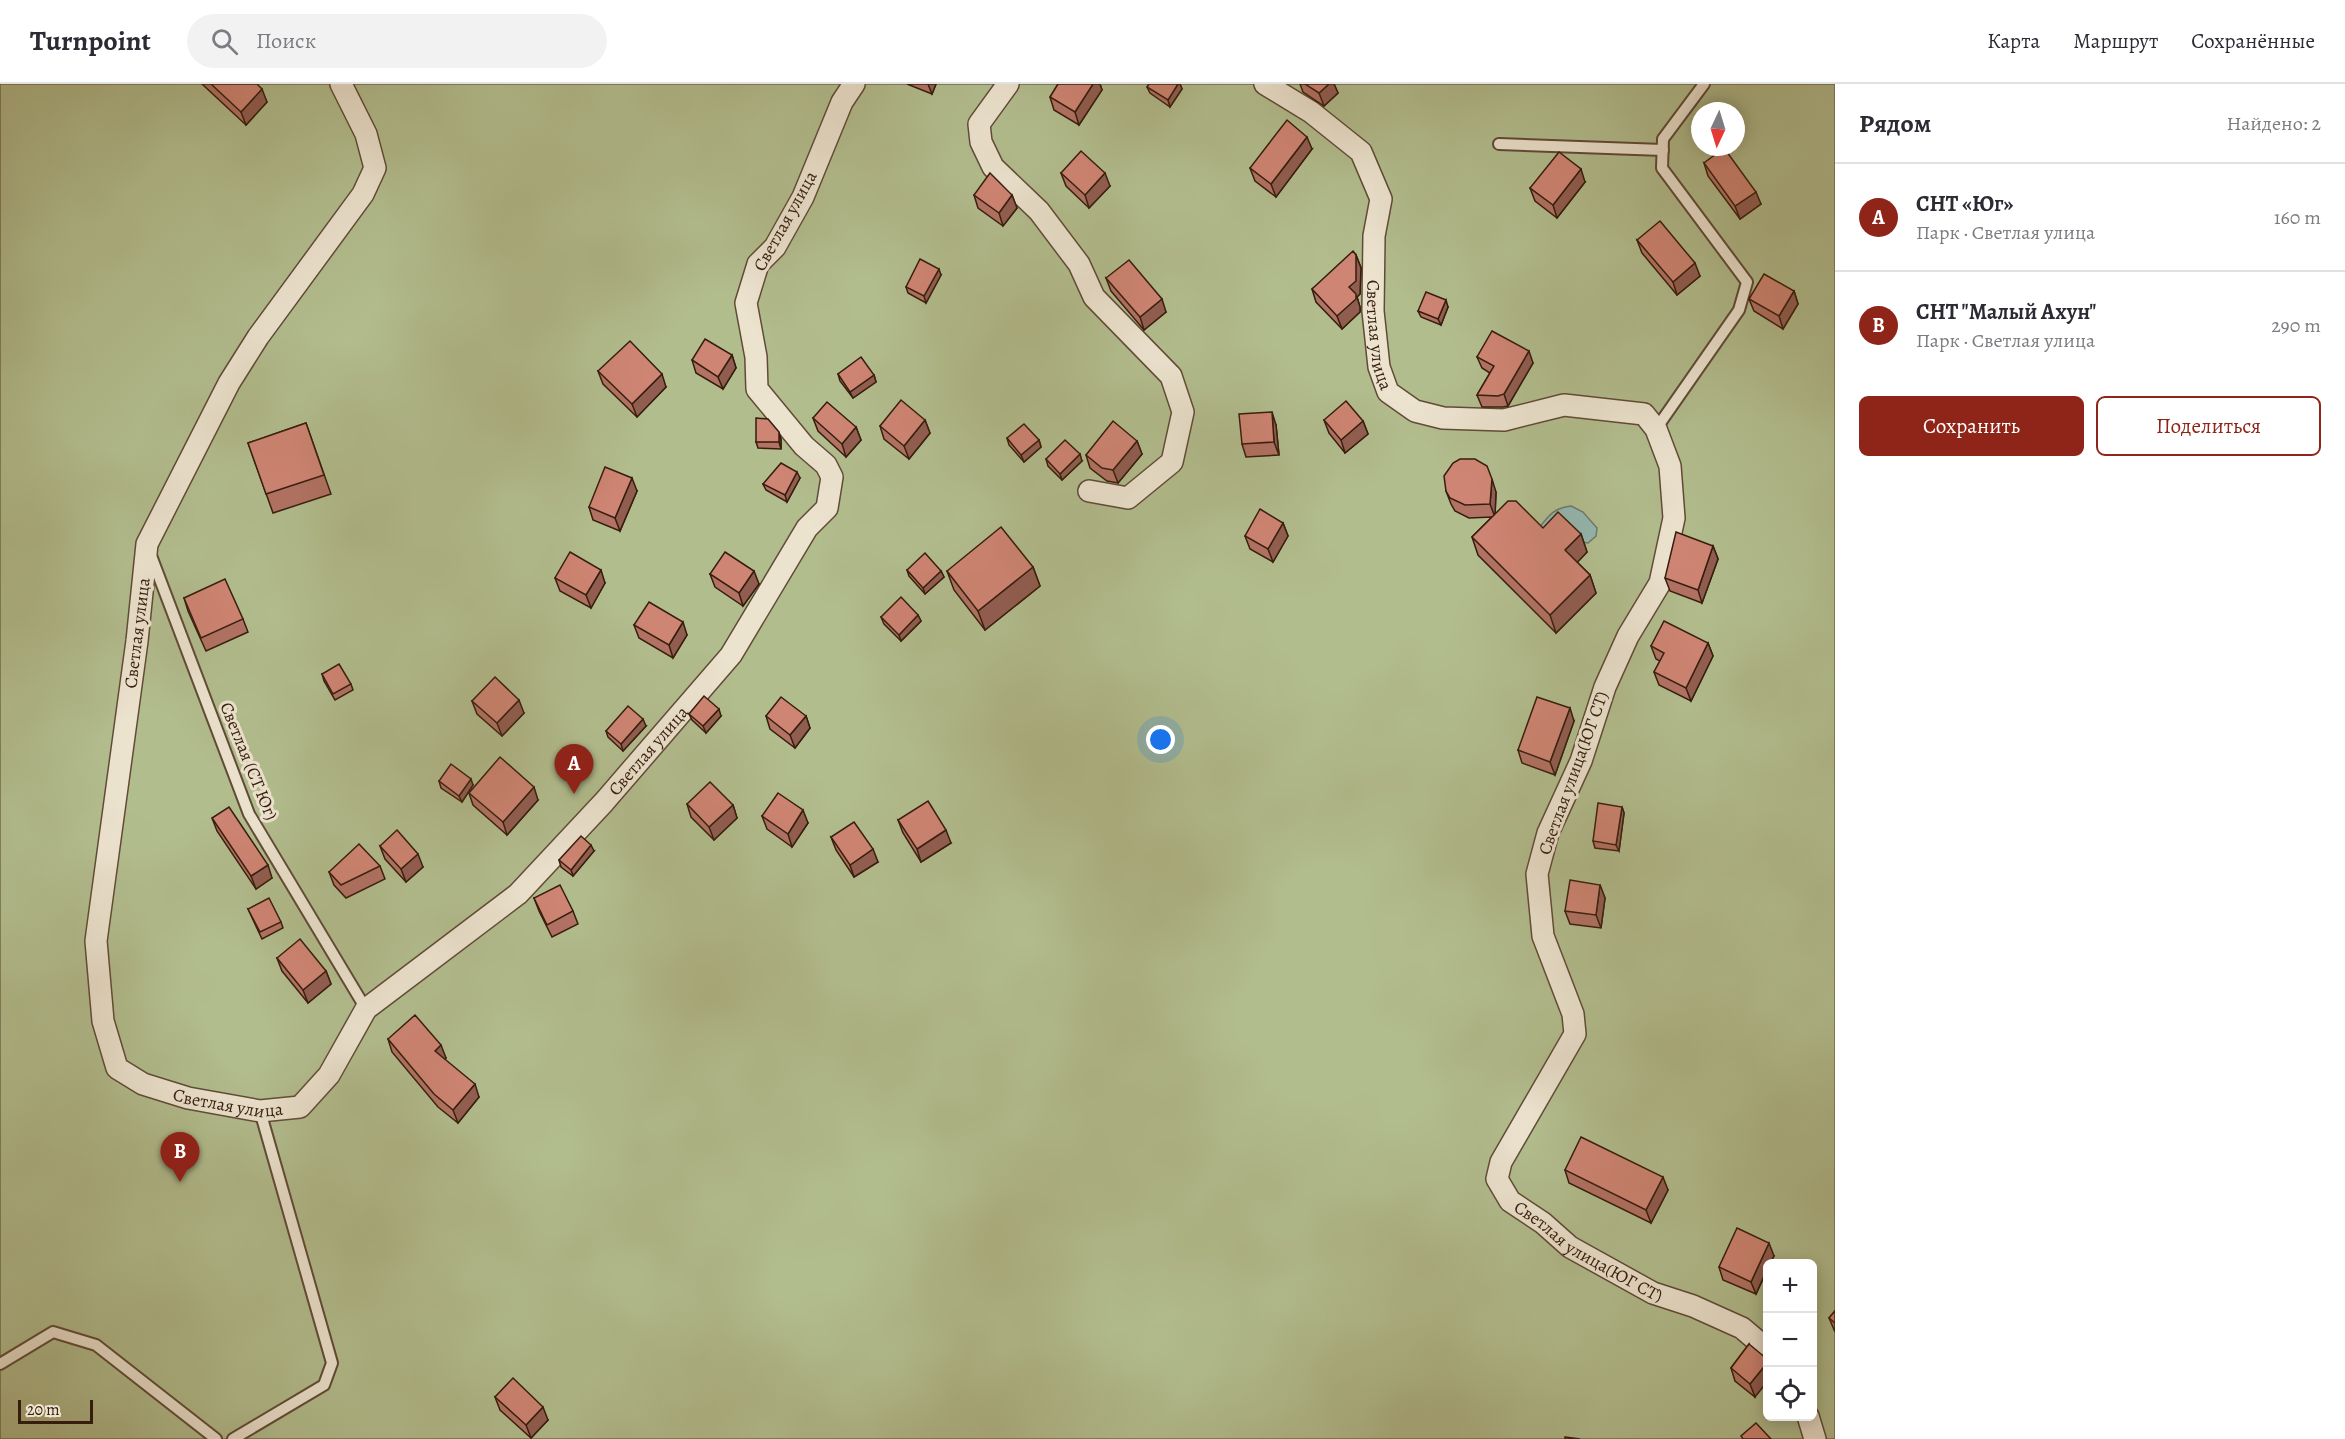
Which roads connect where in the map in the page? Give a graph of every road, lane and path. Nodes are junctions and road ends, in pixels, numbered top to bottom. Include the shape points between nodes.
1 (340, 84) edge
2 (854, 84) edge
3 (1008, 84) edge
4 (1265, 84) edge
5 (1704, 84) edge
6 (1499, 144) dead end
7 (1663, 150) junction
8 (1656, 429) junction
9 (1089, 491) dead end
10 (147, 544) junction
11 (366, 1009) junction
12 (260, 1111) junction
13 (1763, 1346) edge
14 (0, 1364) edge
15 (1810, 1421) edge
16 (216, 1439) edge
17 (233, 1439) edge
18 (1815, 1439) edge

1 - 10 street, Светлая улица via 366,134 375,168 363,194 258,337 229,384
2 - 11 street, Светлая улица via 842,102 803,197 775,247 758,264 746,303 756,357 757,389 804,446 826,465 832,477 827,508 807,528 731,655 604,801 518,894
3 - 9 street via 979,124 981,142 993,167 1039,211 1079,264 1094,297 1171,376 1183,412 1172,462 1128,498
4 - 8 street, Светлая улица via 1311,111 1361,152 1382,199 1374,236 1373,311 1379,367 1388,392 1415,411 1443,418 1504,420 1564,405 1644,414
5 - 7 lane via 1663,140
6 - 7 lane
7 - 8 lane via 1662,168 1747,282 1738,310
8 - 13 street, Светлая улица(ЮГ СТ) via 1670,466 1674,518 1660,583 1628,636 1605,687 1581,760 1548,833 1537,874 1544,936 1573,1014 1575,1034 1501,1162 1497,1179 1510,1201 1570,1247 1653,1293 1742,1328
10 - 11 lane, Светлая (СТ Юг) via 249,814
10 - 12 street, Светлая улица via 96,941 103,1021 117,1068 143,1084 188,1098
11 - 12 street, Светлая улица via 329,1075 300,1107
12 - 17 lane via 332,1364 324,1385
14 - 16 lane via 53,1332 96,1345
15 - 18 street

